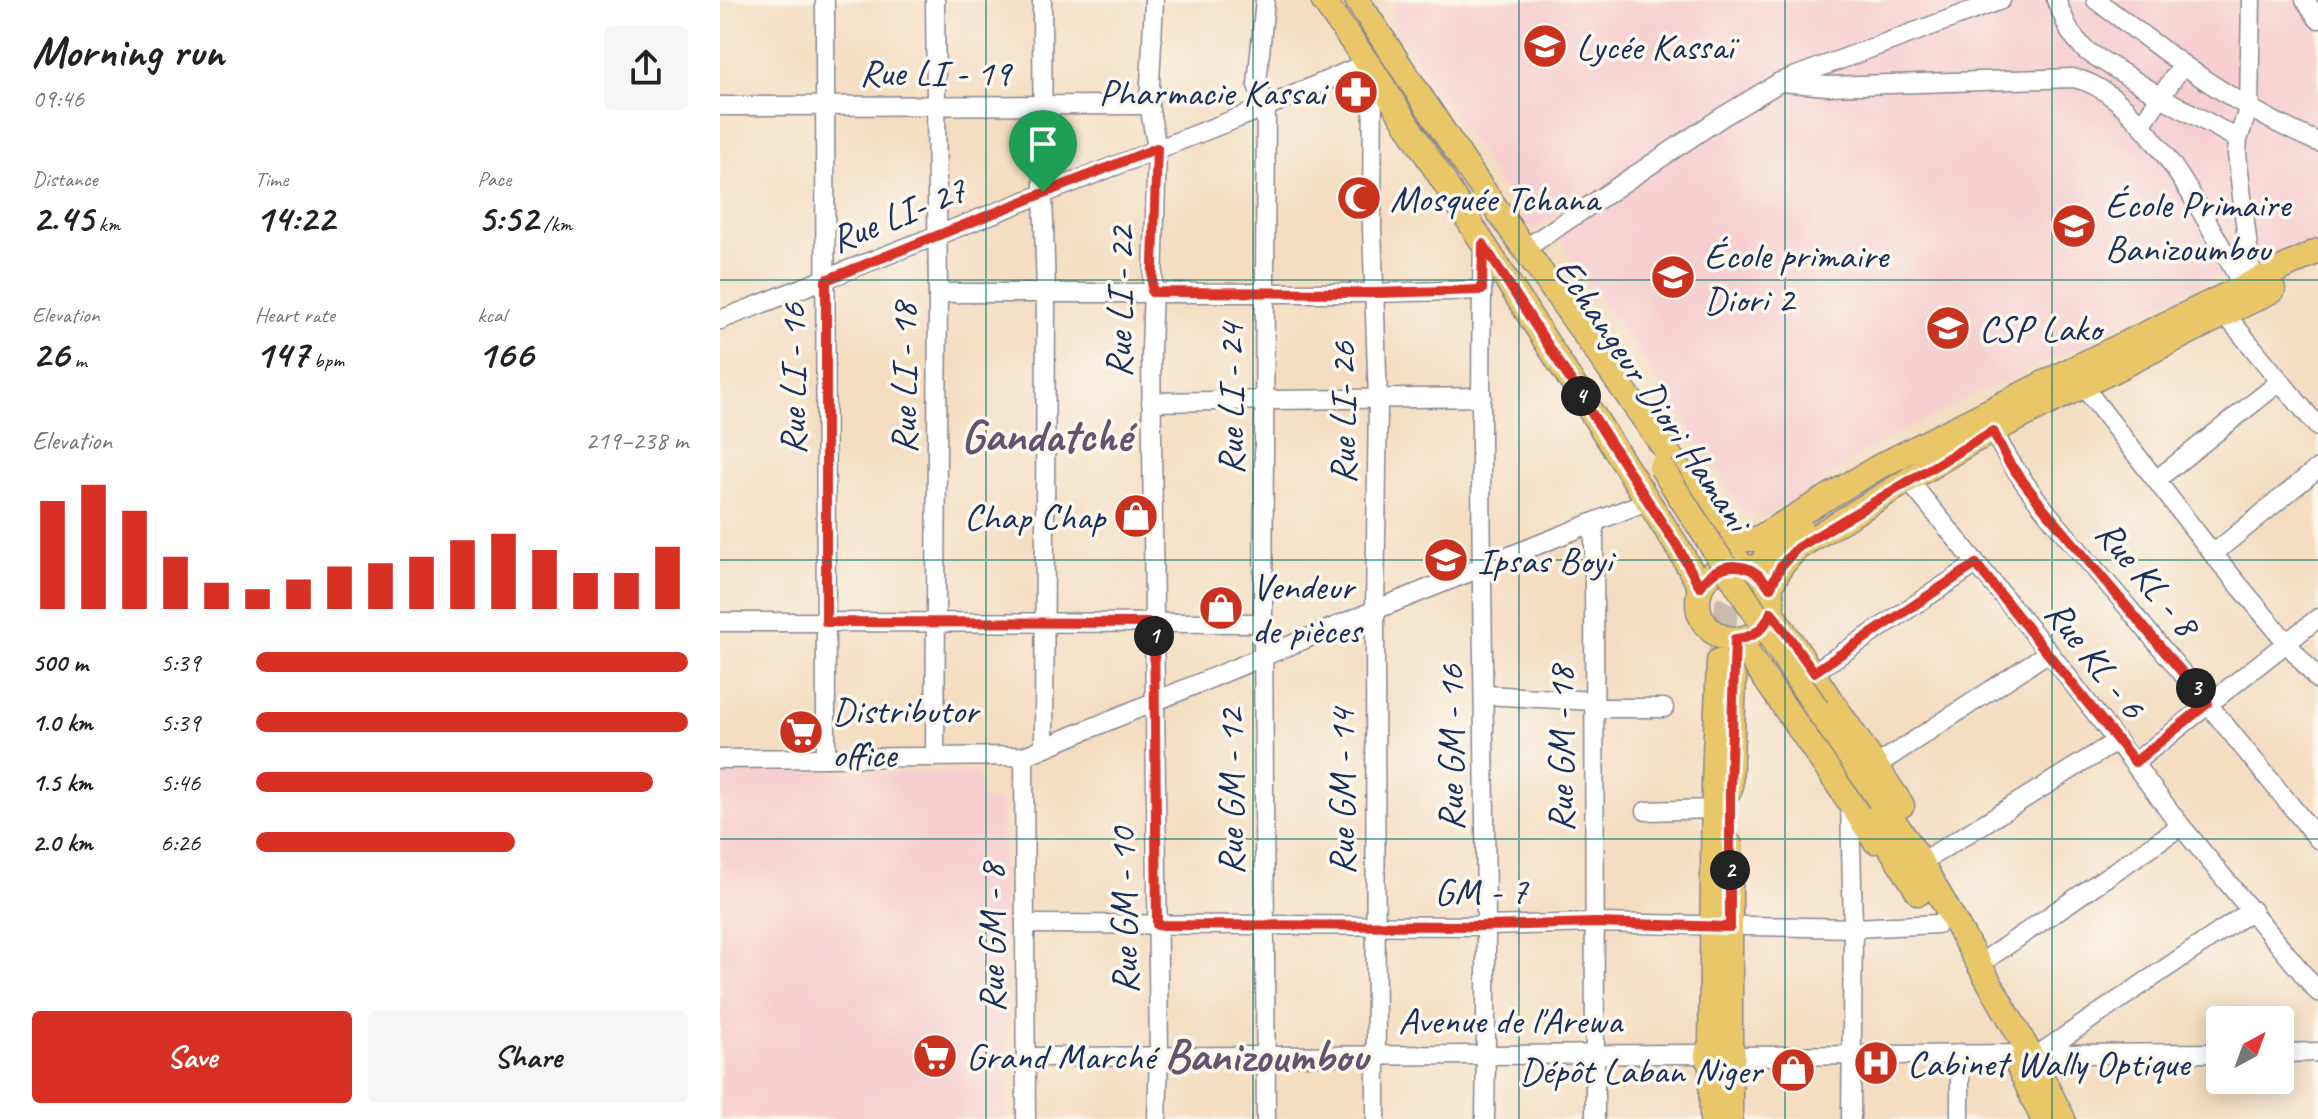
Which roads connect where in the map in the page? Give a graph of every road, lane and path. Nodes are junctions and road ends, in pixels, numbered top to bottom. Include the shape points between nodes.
1 (825, 0) edge
2 (935, 0) edge
3 (1042, 0) edge
4 (1154, 0) edge
5 (1265, 0) edge
6 (1323, 0) edge
7 (1334, 0) edge
8 (1348, 0) edge
9 (1357, 0) edge
10 (2001, 0) edge
11 (2056, 0) edge
12 (2096, 0) edge
13 (2251, 0) edge
14 (2305, 0) edge
15 (2318, 19) edge
16 (2182, 66) junction
17 (1370, 67) junction
18 (1780, 82) junction
19 (2161, 97) junction
20 (1406, 98) junction
21 (1149, 105) junction
22 (720, 106) edge
23 (827, 106) junction
24 (936, 106) junction
25 (1044, 107) junction
26 (1266, 107) junction
27 (2249, 107) junction
28 (2141, 125) junction
29 (2238, 139) junction
30 (2318, 142) edge
31 (1157, 148) junction
32 (1467, 167) junction
33 (1043, 192) junction
34 (1476, 215) junction
35 (937, 236) junction
36 (1483, 244) junction
37 (1526, 248) junction
38 (2318, 251) edge
39 (2318, 268) edge
40 (826, 280) junction
41 (2248, 284) junction
42 (1482, 290) junction
43 (1265, 291) junction
44 (1514, 291) junction
45 (1152, 292) junction
46 (938, 293) junction
47 (1046, 293) junction
48 (1374, 293) junction
49 (2225, 314) junction
50 (720, 320) edge
51 (2281, 381) junction
52 (2083, 386) junction
53 (1482, 397) junction
54 (1265, 400) junction
55 (1378, 401) junction
56 (1151, 402) junction
57 (2318, 427) edge
58 (1993, 431) junction
59 (1966, 434) junction
60 (2318, 468) edge
61 (1655, 471) junction
62 (2156, 480) junction
63 (1909, 481) junction
64 (1647, 501) junction
65 (1594, 523) junction
66 (1755, 553) junction
67 (2213, 554) junction
68 (1976, 564) junction
69 (1481, 568) junction
70 (1700, 587) junction
71 (1770, 600) junction
72 (1375, 610) junction
73 (2318, 618) edge
74 (720, 622) edge
75 (826, 622) junction
76 (935, 622) junction
77 (1045, 622) junction
78 (1154, 623) junction
79 (1263, 623) junction
80 (1707, 627) junction
81 (1737, 640) junction
82 (2289, 642) junction
83 (2049, 652) junction
84 (1264, 658) junction
85 (1724, 662) tunnel mouth
86 (1814, 672) junction
87 (2318, 680) edge
88 (1772, 691) junction
89 (1485, 695) junction
90 (1734, 695) junction
91 (1154, 702) junction
92 (2208, 703) junction
93 (1594, 705) junction
94 (1664, 708) dead end
95 (2117, 741) junction
96 (1044, 747) junction
97 (1024, 756) junction
98 (935, 757) junction
99 (826, 758) junction
100 (720, 759) edge
101 (2135, 762) junction
102 (1877, 765) junction
103 (1722, 785) junction
104 (1850, 802) junction
105 (1714, 809) junction
106 (1646, 811) dead end
107 (2181, 826) junction
108 (2318, 839) edge
109 (1933, 855) junction
110 (2252, 910) junction
111 (1937, 912) junction
112 (1595, 923) junction
113 (1025, 924) junction
114 (1264, 924) junction
115 (1157, 925) junction
116 (1374, 925) junction
117 (1485, 926) junction
118 (1721, 926) junction
119 (1853, 928) junction
120 (1978, 965) junction
121 (2317, 986) edge
122 (2318, 1052) edge
123 (1960, 1053) junction
124 (2206, 1053) edge
125 (2294, 1053) edge
126 (1595, 1054) junction
127 (1852, 1054) junction
128 (2027, 1054) junction
129 (1266, 1055) junction
130 (1376, 1055) junction
131 (1486, 1055) junction
132 (1720, 1055) junction
133 (1159, 1056) junction
134 (1026, 1057) junction
135 (1026, 1119) edge
136 (1157, 1119) edge
137 (1266, 1119) edge
138 (1376, 1119) edge
139 (1485, 1119) edge
140 (1595, 1119) edge
141 (1712, 1119) edge
142 (1730, 1119) edge
143 (1851, 1119) edge
144 (1960, 1119) edge
145 (2043, 1119) edge
146 (2063, 1119) edge

1 - 23 street, Rue LI - 16
2 - 24 street, Rue LI - 18
3 - 25 street
4 - 21 street, Rue LI - 22
5 - 26 street, Rue LI - 24 via 1257,85
6 - 17 main road
7 - 20 main road, Echangeur Diori Hamani
8 - 20 main road, Echangeur Diori Hamani
9 - 32 main road
10 - 18 street
11 - 19 street via 2085,50
12 - 16 street
13 - 27 street
14 - 15 street
16 - 19 street
16 - 27 street
17 - 26 street, Rue LI- 27
17 - 36 main road
17 - 48 street, Rue LI- 26
18 - 28 street via 1828,86 2073,78 2098,86
18 - 37 street
19 - 28 street
19 - 29 street
20 - 32 main road
20 - 34 main road, Echangeur Diori Hamani
20 - 61 main road, Echangeur Diori Hamani
21 - 25 street, Rue LI - 19
21 - 31 street, Rue LI - 22
22 - 23 street, Rue LI - 19
23 - 24 street, Rue LI - 19
23 - 40 street, Rue LI - 16
24 - 25 street, Rue LI - 19
24 - 35 street, Rue LI - 18
25 - 33 street
26 - 31 street, Rue LI- 27
26 - 43 street, Rue LI - 24
27 - 29 street
27 - 30 street
28 - 41 street via 2167,154
29 - 41 street
31 - 33 street, Rue LI- 27
31 - 45 street, Rue LI - 22
32 - 37 main road
33 - 35 street, Rue LI- 27
33 - 47 street
34 - 44 main road
34 - 61 main road, Echangeur Diori Hamani
35 - 40 street, Rue LI- 27
35 - 46 street, Rue LI - 18
36 - 42 street, Rue GM - 16
36 - 44 main road
37 - 66 main road via 1721,534
38 - 41 main road
39 - 49 main road
40 - 50 street, Rue LI- 27
40 - 75 street, Rue LI - 16
41 - 59 main road
42 - 48 street
42 - 53 street, Rue GM - 16
43 - 45 street
43 - 48 street
43 - 54 street, Rue LI - 24
44 - 64 main road
45 - 47 street
45 - 56 street, Rue LI - 22
46 - 47 street
46 - 76 street, Rue LI - 18
47 - 77 street
48 - 55 street, Rue LI- 26
49 - 51 street
49 - 52 main road
51 - 57 street
51 - 62 street
52 - 58 main road
52 - 62 street, Rue KL - 8
53 - 55 street
53 - 69 street, Rue GM - 16
54 - 55 street
54 - 56 street
54 - 79 street, Rue LI - 24
55 - 72 street, Rue LI- 26
56 - 78 street, Rue LI - 22
58 - 59 main road
58 - 92 street, Rue KL - 8 via 2041,505
59 - 63 main road
59 - 66 main road via 1927,450
60 - 67 street
61 - 111 main road, Echangeur Diori Hamani
62 - 67 street, Rue KL - 8
63 - 68 street, Rue KL - 6
63 - 71 main road via 1797,548 1781,566
64 - 65 street
64 - 70 main road
65 - 69 street
65 - 93 street, Rue GM - 18
66 - 70 main road via 1717,570
66 - 71 main road via 1753,569 1763,577
67 - 82 street, Rue KL - 8
68 - 83 street, Rue KL - 6
68 - 86 street
69 - 72 street
69 - 89 street, Rue GM - 16
70 - 80 main road via 1698,608
71 - 81 main road via 1763,627
71 - 86 main road
72 - 84 street
72 - 116 street, Rue GM - 14
73 - 82 street
74 - 75 street
75 - 76 street
75 - 99 street, Rue LI - 16
76 - 77 street
76 - 98 street, Rue LI - 18
77 - 78 street
77 - 96 street
78 - 79 street
78 - 91 street, Rue LI - 22
79 - 84 street, Rue LI - 24
80 - 81 main road
80 - 103 main road
81 - 88 main road
81 - 90 main road
82 - 87 street, Rue KL - 8
82 - 92 street
83 - 95 street, Rue KL - 6
83 - 102 street
84 - 91 street
84 - 114 street, Rue GM - 12
85 - 103 main road
86 - 102 main road
88 - 90 main road
88 - 104 main road
89 - 93 street
89 - 117 street, Rue GM - 16
90 - 103 main road
91 - 96 street
91 - 115 street, Rue GM - 10
92 - 101 street
92 - 108 street, Rue KL - 8
93 - 94 street
93 - 112 street, Rue GM - 18
95 - 101 street, Rue KL - 6
95 - 109 street
96 - 97 street
97 - 98 street
97 - 113 street, Rue GM - 8
98 - 99 street
99 - 100 street
101 - 107 street, Rue KL - 6
102 - 109 main road
103 - 105 main road
103 - 118 main road
104 - 111 main road via 1904,887
104 - 119 street
105 - 106 street
105 - 118 main road
107 - 110 street, Rue KL - 6
107 - 120 street
109 - 111 main road via 1942,875
110 - 121 street, Rue KL - 6
110 - 128 street
111 - 119 street, GM - 7
111 - 120 main road
111 - 128 main road
112 - 117 street, GM - 7
112 - 118 street, GM - 7
112 - 126 street, Rue GM - 18
113 - 115 street, GM - 7
113 - 134 street, Rue GM - 8
114 - 115 street, GM - 7
114 - 116 street, GM - 7
114 - 129 street, Rue GM - 12
115 - 133 street, Rue GM - 10
116 - 117 street, GM - 7
116 - 130 street, Rue GM - 14
117 - 131 street, Rue GM - 16
118 - 119 street, GM - 7
118 - 132 main road
119 - 127 street
120 - 128 main road
122 - 125 street
123 - 127 street, Avenue de l'Arewa
123 - 128 street, Avenue de l'Arewa
123 - 144 street
124 - 128 street, Avenue de l'Arewa
126 - 131 street, Avenue de l'Arewa
126 - 132 street, Avenue de l'Arewa
126 - 140 street, Rue GM - 18
127 - 132 street, Avenue de l'Arewa
127 - 143 street
128 - 145 main road
128 - 146 main road
129 - 130 street, Avenue de l'Arewa
129 - 133 street, Avenue de l'Arewa
129 - 137 street, Rue GM - 12
130 - 131 street, Avenue de l'Arewa
130 - 138 street, Rue GM - 14
131 - 139 street, Rue GM - 16
132 - 141 main road
132 - 142 main road
133 - 134 street, Avenue de l'Arewa
133 - 136 street, Rue GM - 10
134 - 135 street, Rue GM - 8

